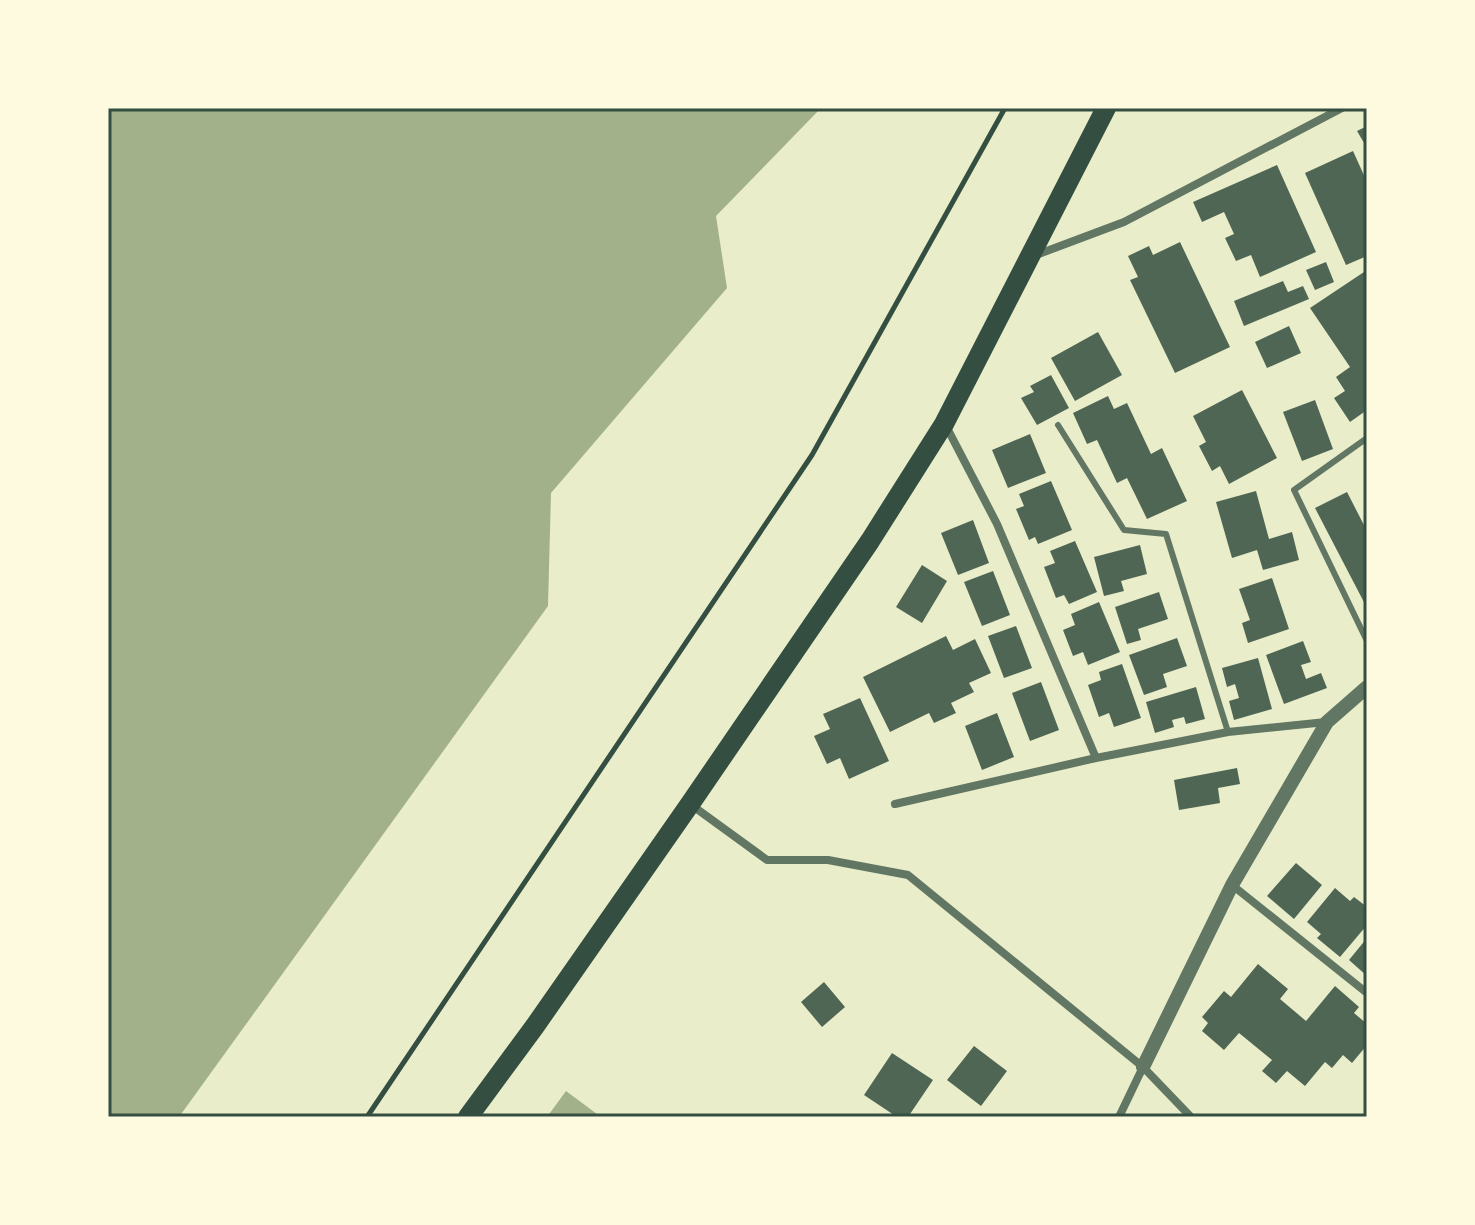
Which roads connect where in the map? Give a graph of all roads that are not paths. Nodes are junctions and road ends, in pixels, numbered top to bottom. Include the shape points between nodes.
1 (1106, 108) edge
2 (1342, 108) edge
3 (1031, 257) junction
4 (944, 424) junction
5 (1058, 425) dead end
6 (1367, 438) edge
7 (1367, 641) edge
8 (1367, 687) edge
9 (1327, 722) junction
10 (1228, 732) junction
11 (1096, 758) junction
12 (690, 804) junction
13 (895, 804) dead end
14 (1232, 885) junction
15 (1367, 993) edge
16 (1143, 1067) junction
17 (468, 1117) edge
18 (1119, 1117) edge
19 (1191, 1117) edge

1 - 3 main road
2 - 3 street via 1124,222
3 - 4 main road
4 - 11 street via 997,524
4 - 12 main road
5 - 10 lane via 1124,530 1166,534
6 - 7 lane via 1294,490
8 - 9 street
9 - 10 street
9 - 14 street
10 - 11 street
11 - 13 street
12 - 16 street via 767,860 828,860 908,875
12 - 17 main road
14 - 15 street
14 - 16 street
16 - 18 street
16 - 19 street

